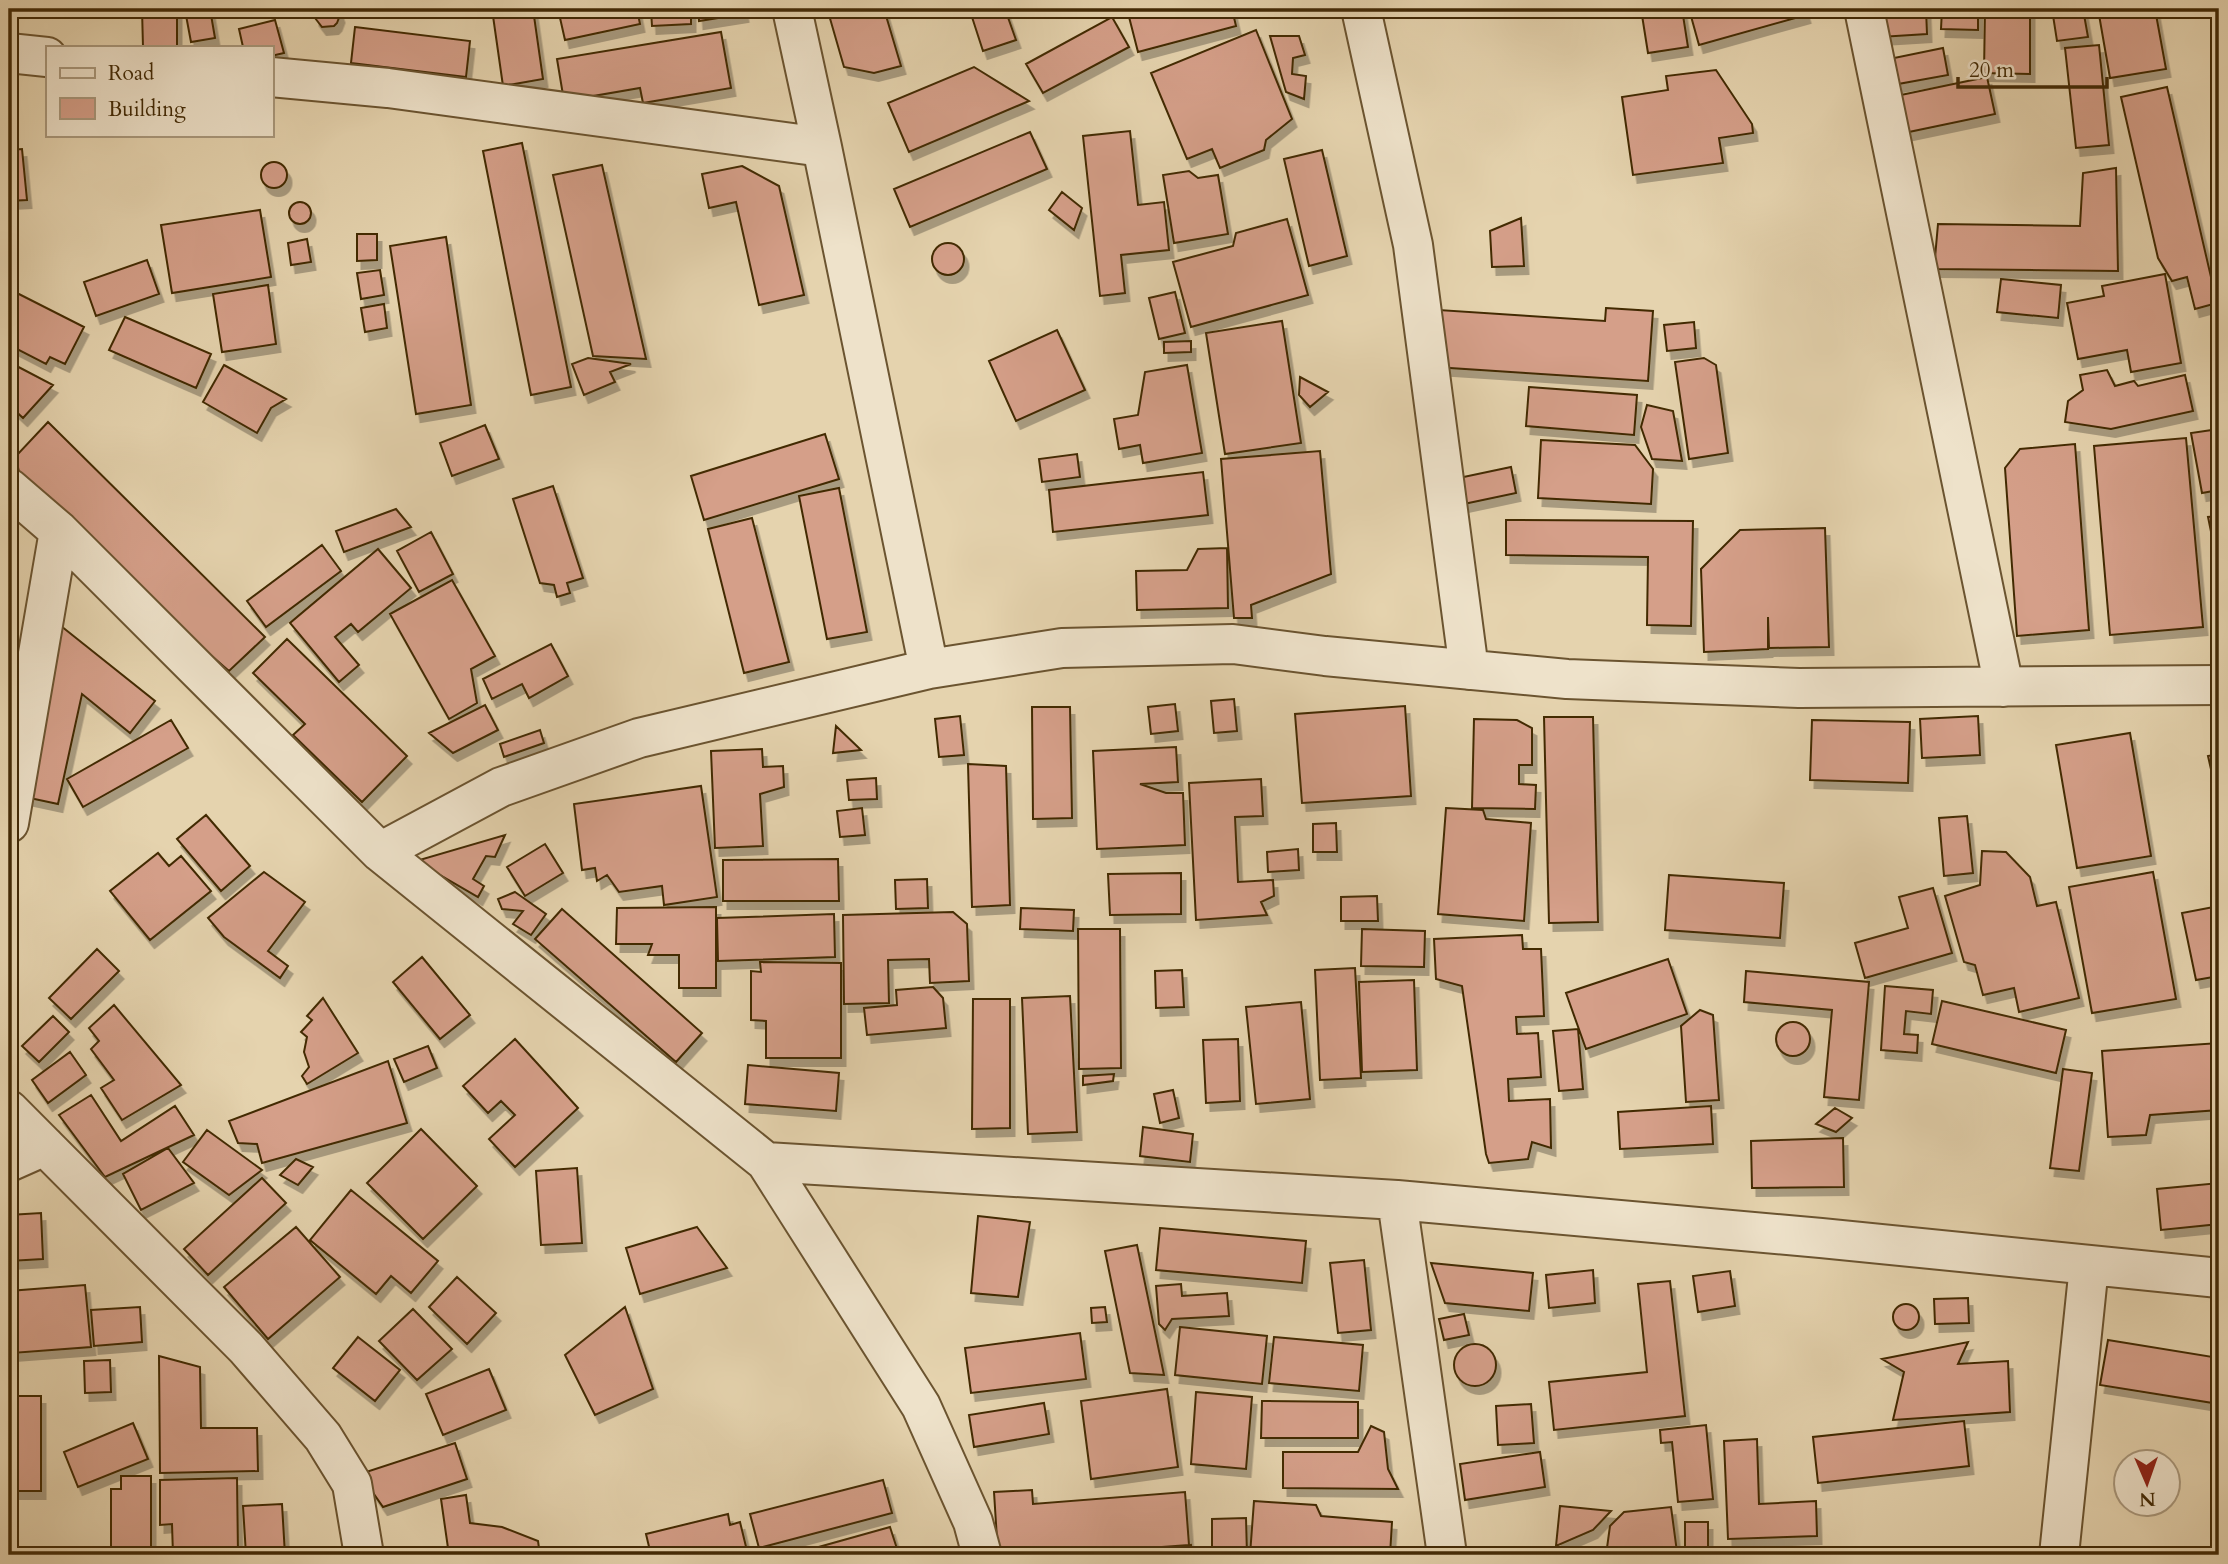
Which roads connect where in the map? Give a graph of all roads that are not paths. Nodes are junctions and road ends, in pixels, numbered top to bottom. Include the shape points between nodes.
1 (792, 9) edge
2 (1361, 9) edge
3 (1864, 9) edge
4 (9, 53) edge
5 (46, 57) edge
6 (273, 77) edge
7 (822, 147) junction
8 (9, 488) edge
9 (59, 531) junction
10 (929, 669) junction
11 (1469, 670) junction
12 (2219, 685) edge
13 (2004, 687) junction
14 (9, 823) edge
15 (380, 852) junction
16 (9, 1110) edge
17 (45, 1146) junction
18 (9, 1161) edge
19 (766, 1162) junction
20 (1396, 1200) junction
21 (2089, 1266) junction
22 (2219, 1278) edge
23 (364, 1555) edge
24 (982, 1555) edge
25 (1447, 1555) edge
26 (2059, 1555) edge

1 - 7 street
2 - 11 street via 1413,245
3 - 13 street
4 - 5 street
6 - 7 street via 388,88
7 - 10 street
8 - 9 street
9 - 14 street
9 - 15 street
10 - 11 street via 1062,648 1233,644
10 - 15 street via 639,738 501,787
11 - 13 street via 1567,680 1799,688
12 - 13 street
15 - 19 street
16 - 17 street
17 - 18 street
17 - 23 street via 246,1348 323,1437 352,1484
19 - 20 street
19 - 24 street via 921,1406 973,1522
20 - 21 street
20 - 25 street
21 - 22 street
21 - 26 street

